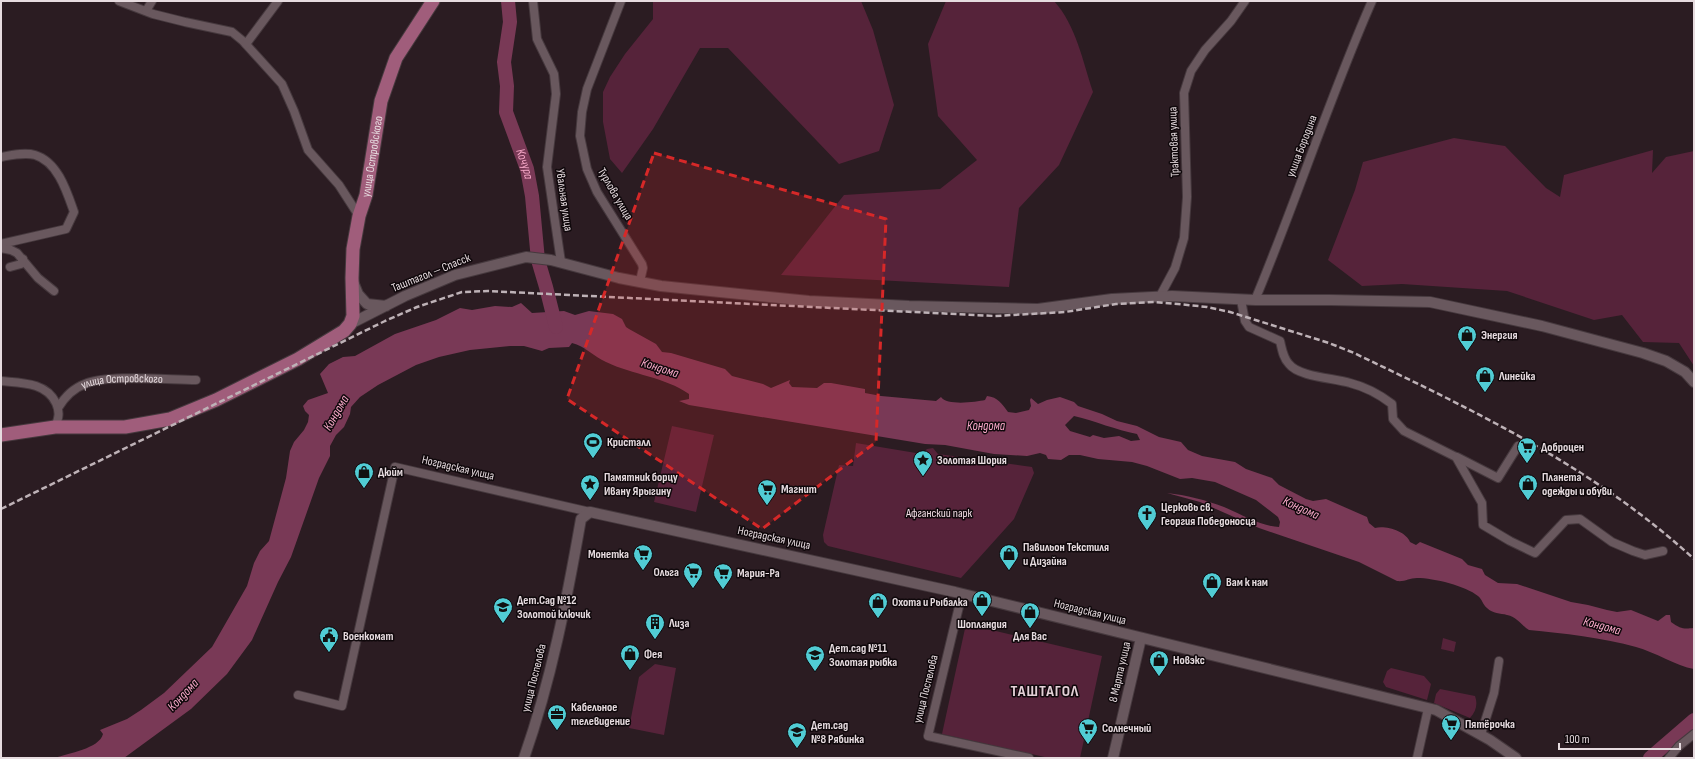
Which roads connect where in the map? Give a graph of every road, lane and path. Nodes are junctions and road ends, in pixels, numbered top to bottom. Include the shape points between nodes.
1 (119, 1) edge
2 (152, 1) edge
3 (278, 1) edge
4 (433, 1) edge
5 (533, 1) edge
6 (621, 1) edge
7 (1245, 1) edge
8 (1372, 1) edge
9 (146, 11) junction
10 (246, 44) junction
11 (1, 157) edge
12 (359, 216) junction
13 (1, 244) edge
14 (1, 248) edge
15 (23, 259) junction
16 (556, 261) junction
17 (10, 267) dead end
18 (352, 278) junction
19 (640, 281) junction
20 (54, 291) dead end
21 (1159, 298) junction
22 (1241, 300) junction
23 (1255, 300) junction
24 (386, 306) junction
25 (350, 324) junction
26 (196, 380) dead end
27 (1, 381) edge
28 (1694, 382) edge
29 (58, 408) junction
30 (55, 427) junction
31 (1, 435) edge
32 (1518, 446) dead end
33 (1456, 457) junction
34 (590, 512) junction
35 (1663, 551) dead end
36 (962, 594) junction
37 (1141, 638) junction
38 (1499, 661) dead end
39 (298, 695) dead end
40 (1428, 708) junction
41 (1481, 734) junction
42 (1694, 734) edge
43 (524, 758) edge
44 (1029, 758) edge
45 (1113, 758) edge
46 (1418, 758) edge
47 (1516, 758) edge
48 (1669, 758) edge

1 - 9 street
2 - 9 street
3 - 10 street
4 - 12 main road, улица Островского via 396,58 381,101 366,195
5 - 16 street, Увальная улица via 536,38 556,82 547,167
6 - 19 street, Турлова улица via 587,89 580,136 586,169 597,192 642,264
7 - 21 street, Трактовая улица via 1204,50 1191,71 1186,86 1184,93 1187,198 1184,238 1175,268
8 - 23 street, улица Бородина
9 - 10 street via 232,32
10 - 12 street via 282,84 308,150 339,185
11 - 13 street via 34,155 48,161 66,187 74,212 66,229
12 - 18 main road, улица Островского
14 - 15 street via 11,250
15 - 17 street via 21,264
15 - 20 street via 38,278
16 - 19 street
16 - 24 street, Таштагол — Спасск via 526,257 455,275
18 - 24 street via 362,300 367,304
18 - 25 main road, улица Островского via 354,307
19 - 21 street via 661,286 808,301 909,306 1038,309 1112,299
21 - 22 street via 1172,296
22 - 23 street
22 - 33 street via 1245,321 1249,326 1280,341 1282,353 1289,365 1309,376 1348,382 1376,392 1392,404 1393,419 1404,430
23 - 28 street via 1430,302 1542,326 1643,353 1686,372
24 - 25 street, Таштагол — Спасск
25 - 30 main road via 336,337 298,359 216,400 170,419 125,427
26 - 29 street, улица Островского via 96,381 74,390
27 - 29 street via 22,382 42,387 52,395
29 - 30 street via 59,419
30 - 31 main road
32 - 33 street via 1498,478
33 - 35 street via 1482,503 1483,525 1510,541 1535,552 1566,520 1580,519 1612,542 1633,551 1645,555
34 - 36 street, Ноградская улица
34 - 39 street, Ноградская улица via 395,467 342,706
34 - 43 street, улица Поспелова via 581,519 543,697
36 - 37 street, Ноградская улица
36 - 44 street, улица Поспелова via 928,736
37 - 40 street, Ноградская улица
37 - 45 street, 8 Марта улица
38 - 41 street via 1494,693
40 - 41 street, Ноградская улица
40 - 46 street
41 - 47 street, Ноградская улица
42 - 48 street

